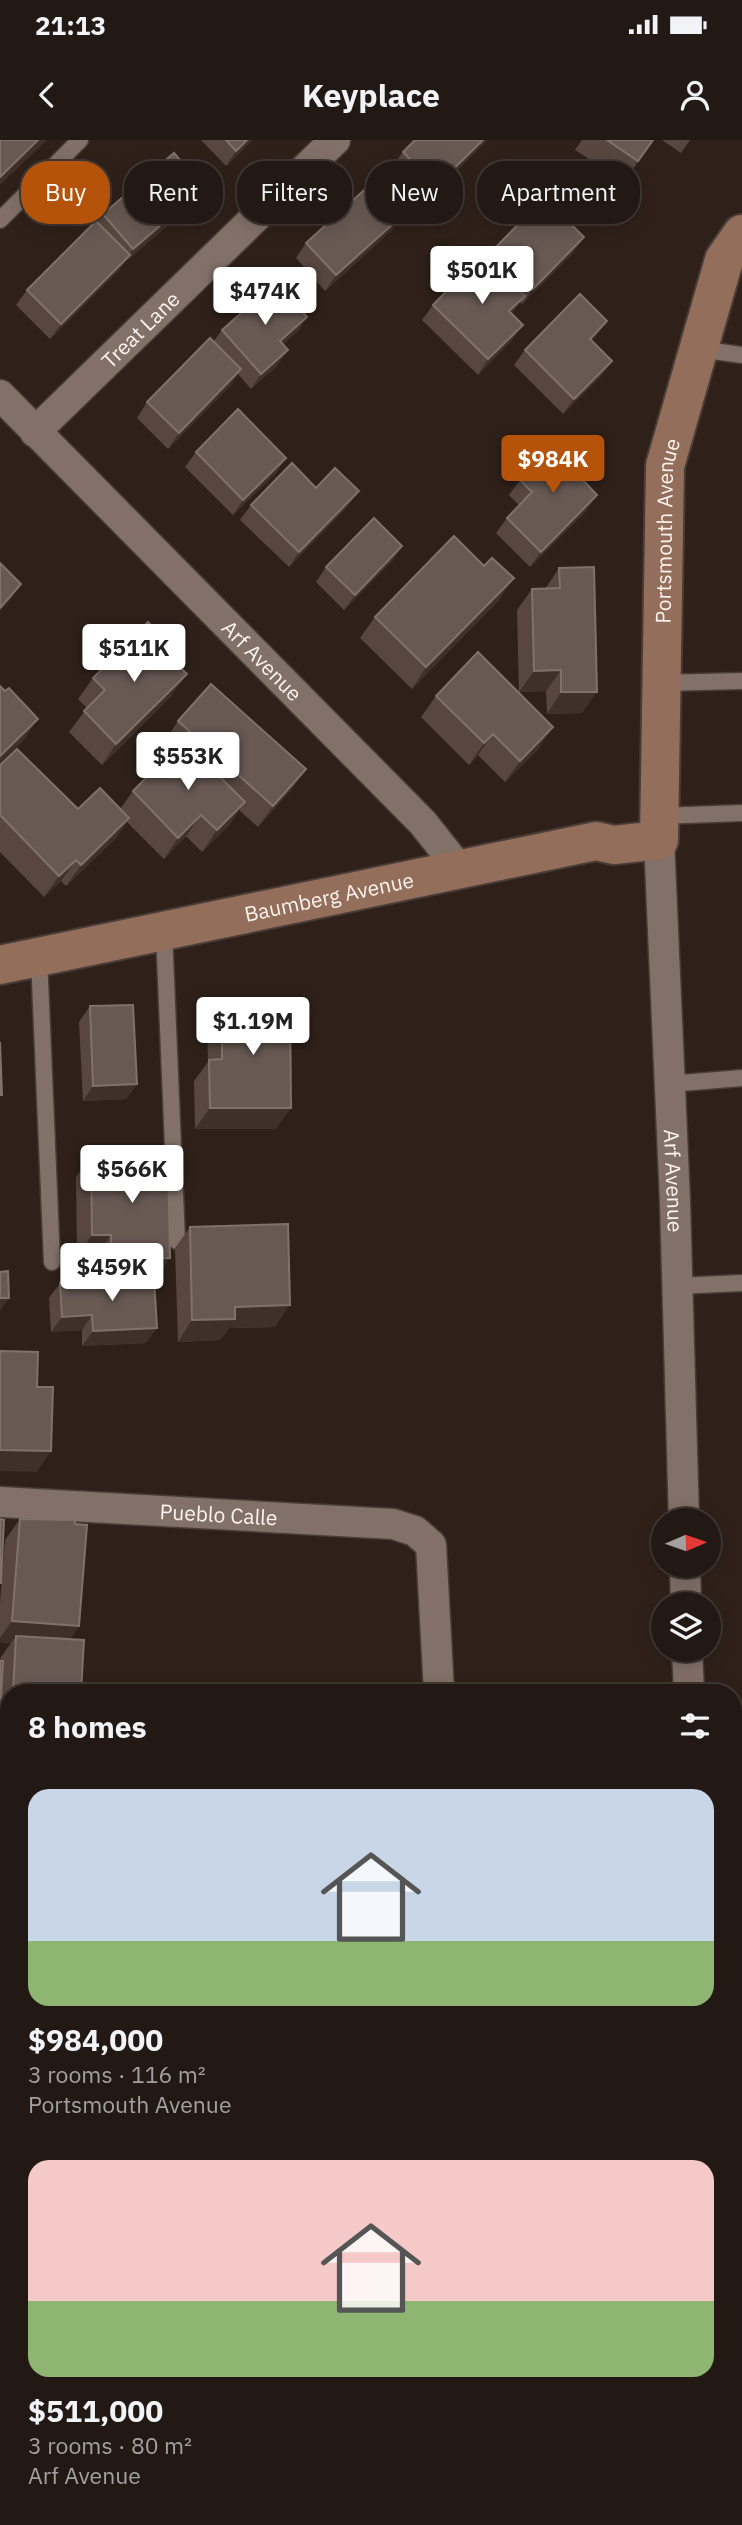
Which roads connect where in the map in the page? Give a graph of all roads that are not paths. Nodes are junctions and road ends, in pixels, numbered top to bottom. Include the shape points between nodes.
1 (80, 140) edge
2 (335, 140) edge
3 (0, 220) edge
4 (742, 234) edge
5 (699, 348) junction
6 (742, 355) edge
7 (0, 395) edge
8 (35, 432) junction
9 (742, 681) edge
10 (661, 683) junction
11 (742, 813) edge
12 (659, 828) junction
13 (461, 870) junction
14 (164, 932) junction
15 (39, 957) junction
16 (0, 965) edge
17 (742, 1077) edge
18 (669, 1084) junction
19 (177, 1241) dead end
20 (52, 1262) dead end
21 (742, 1283) edge
22 (677, 1286) junction
23 (0, 1502) edge
24 (684, 1508) edge
25 (688, 1662) edge
26 (439, 1684) edge
27 (689, 1684) edge

1 - 3 lane
2 - 8 street, Treat Lane
4 - 5 street, Portsmouth Avenue via 724,260
5 - 6 lane
5 - 10 street, Portsmouth Avenue via 665,466
7 - 8 street, Arf Avenue
8 - 13 street, Arf Avenue via 423,823
9 - 10 lane
10 - 12 street, Portsmouth Avenue
11 - 12 lane
12 - 13 street, Baumberg Avenue via 614,845 596,841
12 - 18 street, Arf Avenue
13 - 14 street, Baumberg Avenue
14 - 15 street, Baumberg Avenue
14 - 19 lane
15 - 16 street, Baumberg Avenue
15 - 20 lane
17 - 18 lane
18 - 22 street, Arf Avenue
21 - 22 lane
22 - 24 street, Arf Avenue
23 - 26 street, Pueblo Calle via 393,1524 415,1531 430,1545
25 - 27 street

